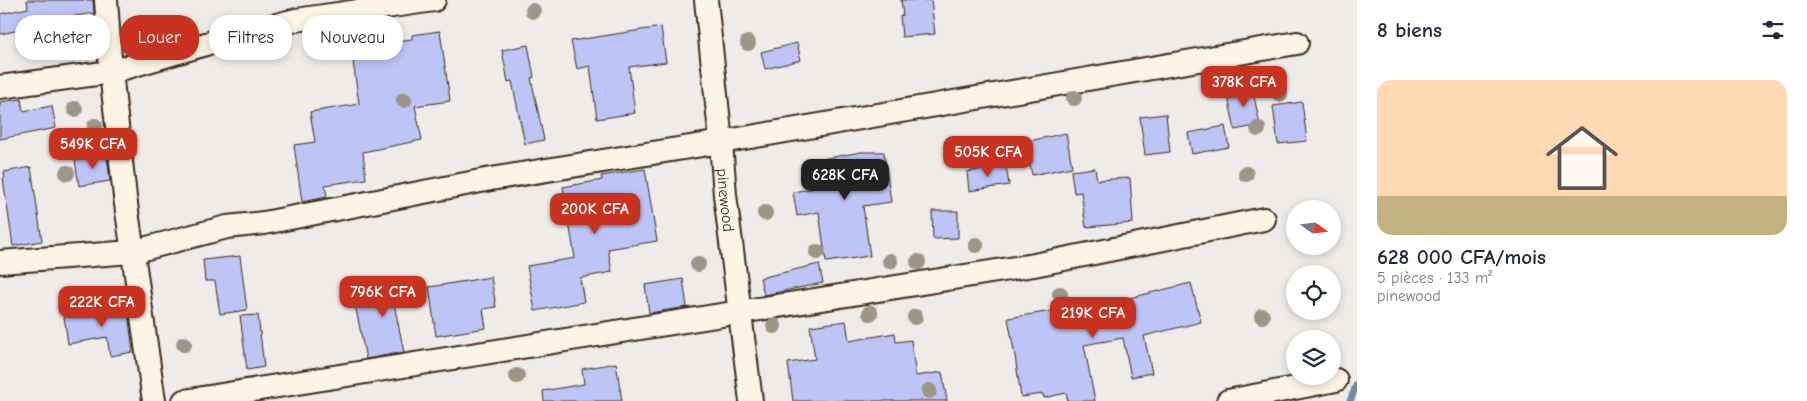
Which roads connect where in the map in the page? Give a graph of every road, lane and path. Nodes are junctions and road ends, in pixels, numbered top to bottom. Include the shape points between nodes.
1 (106, 0) edge
2 (434, 0) edge
3 (706, 0) edge
4 (1298, 44) dead end
5 (111, 72) junction
6 (0, 88) edge
7 (721, 142) junction
8 (1264, 219) dead end
9 (132, 252) junction
10 (0, 262) edge
11 (740, 313) junction
12 (1310, 385) edge
13 (154, 401) edge
14 (184, 401) edge
15 (751, 401) edge
16 (1228, 401) edge

1 - 5 street
2 - 5 street via 296,20
3 - 7 street, pinewood
4 - 7 street
5 - 6 street
5 - 9 street
7 - 9 street via 491,179 264,223 227,227
7 - 11 street, pinewood
8 - 11 street via 1034,265
9 - 10 street
9 - 13 street
11 - 14 street
11 - 15 street, pinewood
12 - 16 street

